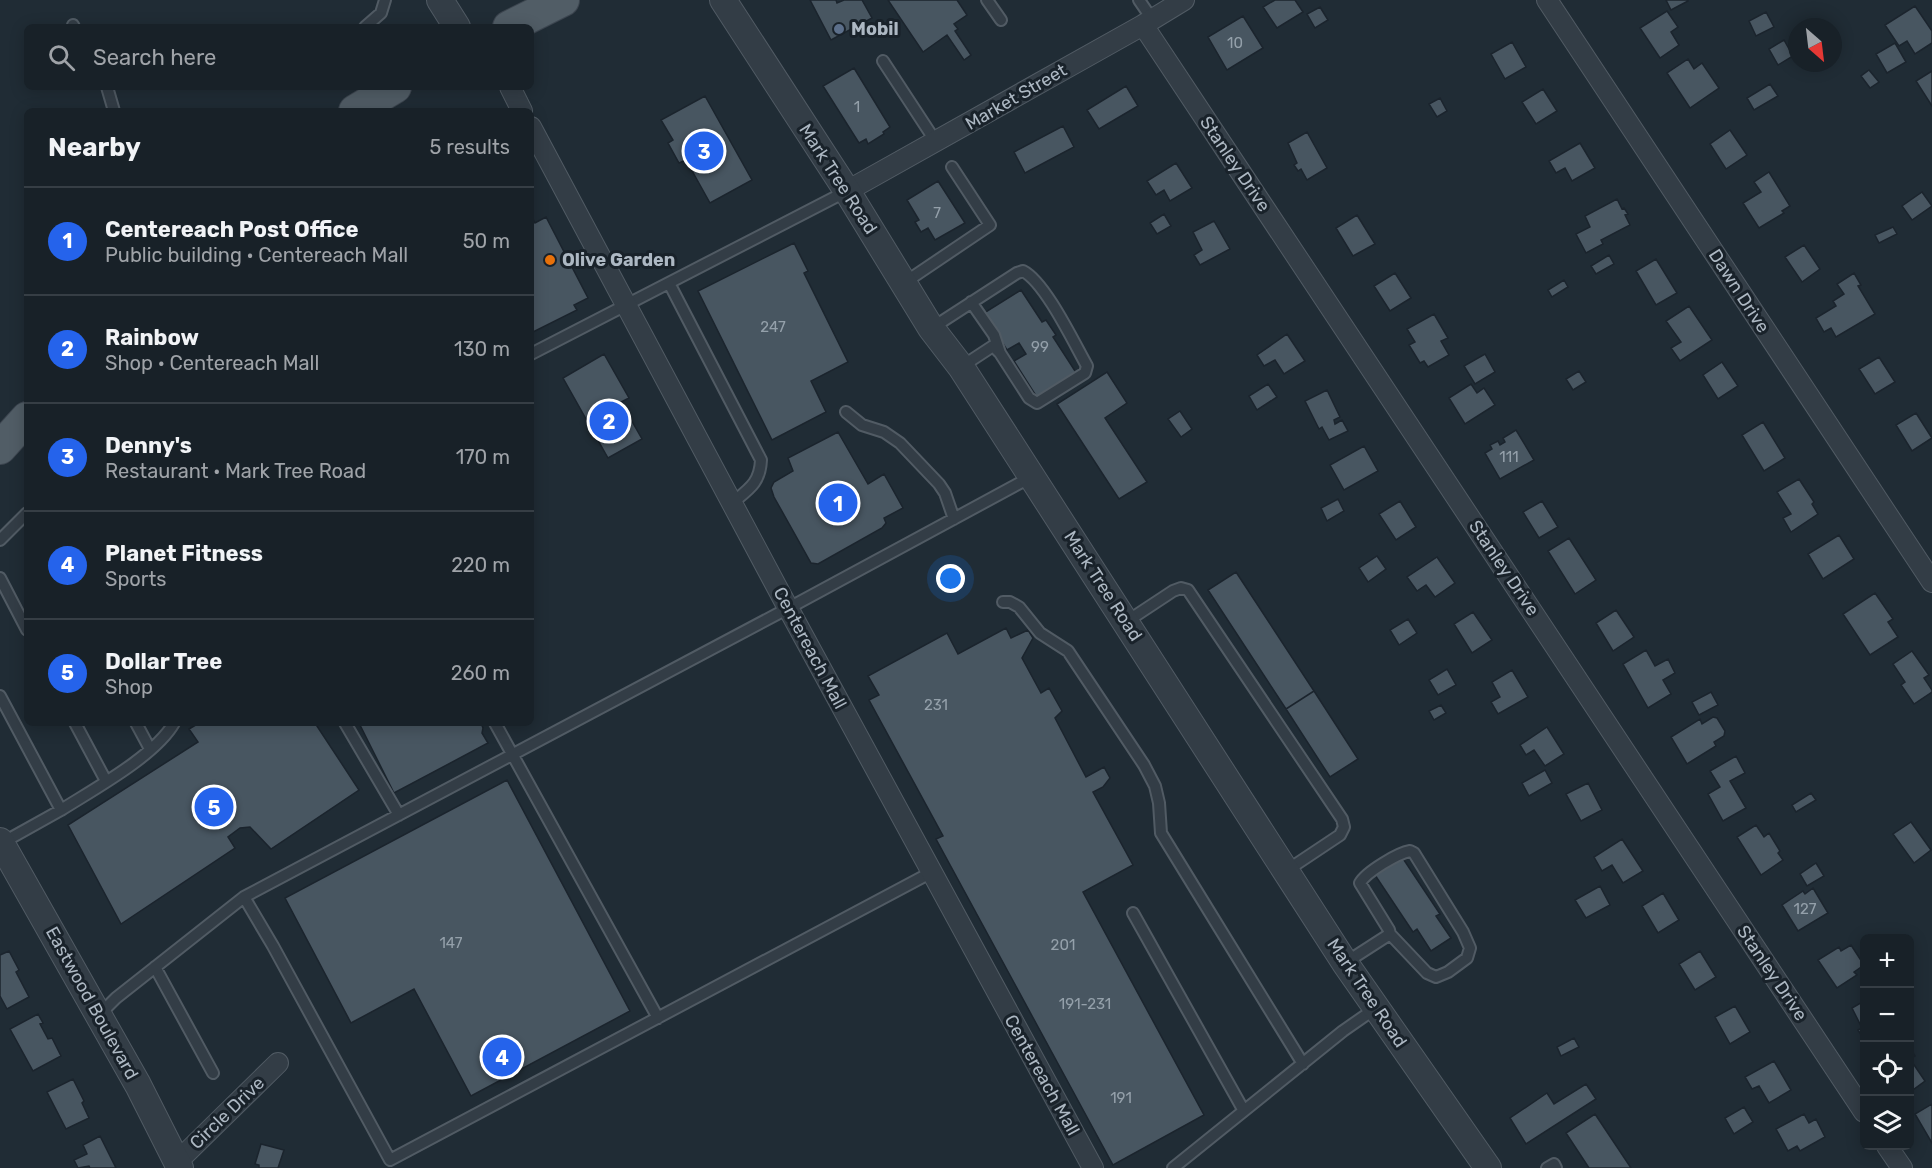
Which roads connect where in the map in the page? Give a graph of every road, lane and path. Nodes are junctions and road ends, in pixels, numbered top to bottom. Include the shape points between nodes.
1 (385, 0) edge
2 (440, 0) edge
3 (563, 0) edge
4 (723, 0) edge
5 (987, 0) edge
6 (1139, 0) edge
7 (1184, 0) edge
8 (1547, 0) edge
9 (1001, 20) dead end
10 (1148, 22) junction
11 (368, 24) edge
12 (456, 24) edge
13 (515, 24) edge
14 (883, 61) dead end
15 (108, 90) edge
16 (390, 90) edge
17 (512, 90) edge
18 (113, 108) edge
19 (360, 108) edge
20 (520, 108) edge
21 (534, 133) edge
22 (936, 142) junction
23 (952, 167) dead end
24 (847, 191) junction
25 (669, 283) junction
26 (903, 283) junction
27 (971, 302) junction
28 (626, 305) junction
29 (931, 328) junction
30 (534, 352) edge
31 (1000, 353) junction
32 (961, 367) junction
33 (846, 412) dead end
34 (1032, 477) junction
35 (732, 503) junction
36 (24, 517) edge
37 (954, 519) junction
38 (0, 540) edge
39 (0, 578) edge
40 (1932, 582) edge
41 (1003, 602) dead end
42 (788, 608) junction
43 (1126, 622) junction
44 (24, 624) edge
45 (0, 696) edge
46 (77, 726) edge
47 (138, 726) edge
48 (172, 726) edge
49 (347, 726) edge
50 (497, 726) edge
51 (150, 749) junction
52 (512, 755) junction
53 (106, 781) junction
54 (61, 810) junction
55 (399, 815) junction
56 (1, 842) edge
57 (1286, 871) junction
58 (932, 872) junction
59 (244, 897) junction
60 (1133, 913) dead end
61 (1390, 934) junction
62 (1345, 963) junction
63 (155, 967) junction
64 (1376, 1008) junction
65 (98, 1015) junction
66 (658, 1018) junction
67 (278, 1063) dead end
68 (1303, 1064) junction
69 (213, 1073) dead end
70 (1860, 1106) edge
71 (1244, 1111) junction
72 (1890, 1150) edge
73 (178, 1165) edge
74 (1093, 1168) edge
75 (1173, 1168) edge
76 (1488, 1168) edge
77 (1547, 1168) edge
78 (1556, 1168) edge
79 (1902, 1168) edge

1 - 11 lane via 381,13
2 - 12 street
3 - 13 main road
4 - 24 street, Mark Tree Road
5 - 9 lane
6 - 10 lane
7 - 10 street, Market Street
8 - 40 street, Dawn Drive
10 - 22 street, Market Street
10 - 70 street, Stanley Drive
14 - 22 lane
15 - 18 lane
16 - 19 main road
17 - 20 street
21 - 28 street, Centereach Mall
22 - 24 street, Market Street
23 - 26 lane via 990,225
24 - 25 lane
24 - 26 street, Mark Tree Road
25 - 28 lane
25 - 35 lane via 761,460 754,484
26 - 29 street, Mark Tree Road
27 - 29 lane
27 - 31 lane via 994,335
27 - 31 lane via 1017,273 1029,274 1050,301 1087,370 1034,403
28 - 30 lane
28 - 35 street, Centereach Mall
29 - 32 street, Mark Tree Road
31 - 32 lane via 993,346
32 - 34 street, Mark Tree Road
33 - 37 lane via 862,425 884,432 900,443 939,484
34 - 37 lane
34 - 43 street, Mark Tree Road
35 - 42 street, Centereach Mall
36 - 38 lane
37 - 42 lane
39 - 44 lane
41 - 68 lane via 1019,607 1040,633 1068,651 1144,765 1155,786 1161,833
42 - 52 lane
42 - 58 street, Centereach Mall
43 - 57 street, Mark Tree Road
43 - 57 lane via 1173,591 1188,590 1342,819 1340,835
45 - 54 lane
46 - 53 lane
47 - 51 lane
48 - 51 lane
49 - 55 lane
50 - 52 lane
51 - 53 lane
52 - 55 lane
52 - 66 lane
53 - 54 lane
54 - 56 lane
55 - 59 lane
56 - 65 street, Eastwood Boulevard via 10,867
57 - 62 street, Mark Tree Road
58 - 66 lane
58 - 74 street, Centereach Mall
59 - 63 lane
59 - 66 lane via 390,1160
60 - 71 lane
61 - 61 lane via 1427,973 1436,977 1467,958 1470,948 1410,851 1371,872 1360,883
61 - 62 lane
62 - 64 street, Mark Tree Road
63 - 65 lane
63 - 69 lane
64 - 68 lane
64 - 76 street, Mark Tree Road
65 - 73 street, Eastwood Boulevard
67 - 73 street, Circle Drive
68 - 71 lane
71 - 75 lane
72 - 79 street
77 - 78 lane via 1554,1164

